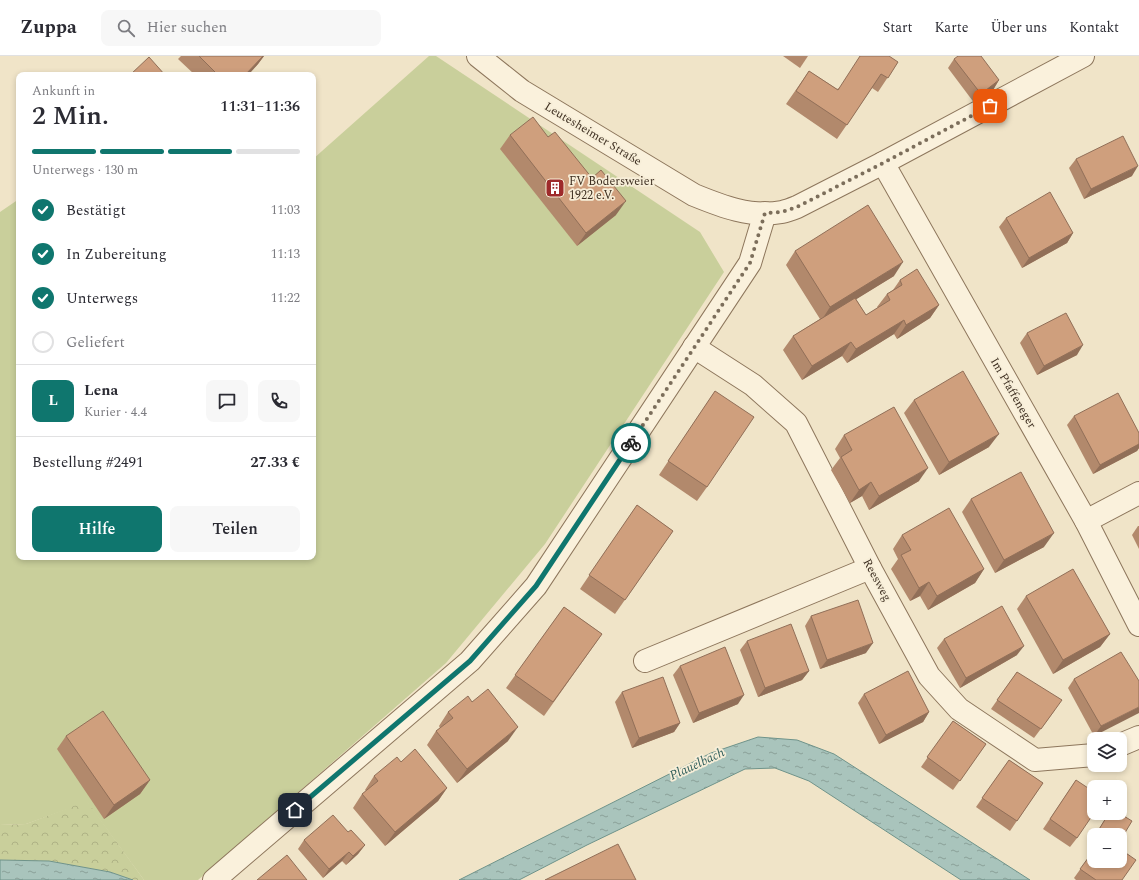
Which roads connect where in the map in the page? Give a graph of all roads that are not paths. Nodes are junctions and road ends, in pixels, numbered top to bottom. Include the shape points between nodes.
1 (478, 56) edge
2 (1083, 56) edge
3 (883, 163) junction
4 (765, 213) junction
5 (694, 347) junction
6 (1139, 493) edge
7 (1086, 521) junction
8 (870, 568) junction
9 (1139, 625) edge
10 (645, 660) dead end
11 (1139, 736) edge
12 (1127, 742) edge
13 (1087, 756) edge
14 (214, 880) edge

1 - 4 street, Leutesheimer Straße via 522,91 689,192 720,206
2 - 3 street, Leutesheimer Straße
3 - 4 street, Leutesheimer Straße via 797,207 782,212
3 - 7 street, Im Pfaffeneger
4 - 5 street via 750,263
5 - 8 street, Reesweg via 753,385 796,423
5 - 14 street via 536,586 470,661
6 - 7 street
7 - 9 street, Im Pfaffeneger
8 - 10 street
8 - 13 street, Reesweg via 929,676 959,709 1035,760
11 - 12 street

